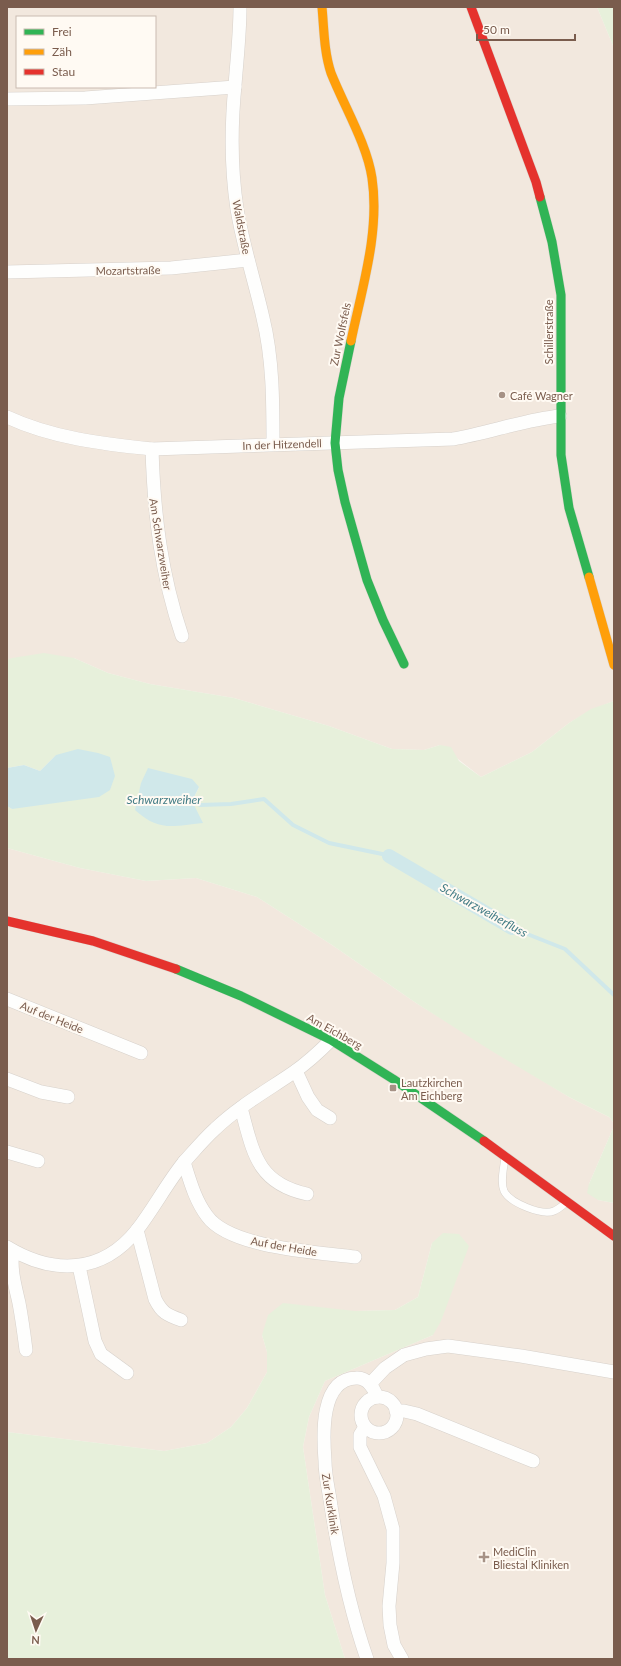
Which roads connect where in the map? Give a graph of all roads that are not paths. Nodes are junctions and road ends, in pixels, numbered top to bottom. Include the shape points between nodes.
1 (240, 7) edge
2 (322, 7) edge
3 (470, 7) edge
4 (235, 87) junction
5 (7, 100) edge
6 (248, 260) junction
7 (7, 272) edge
8 (560, 416) junction
9 (7, 417) edge
10 (335, 443) junction
11 (273, 444) junction
12 (152, 449) junction
13 (182, 636) dead end
14 (404, 664) dead end
15 (614, 665) edge
16 (7, 921) edge
17 (7, 999) edge
18 (331, 1040) junction
19 (141, 1053) dead end
20 (296, 1071) junction
21 (7, 1079) edge
22 (68, 1097) dead end
23 (241, 1108) junction
24 (330, 1118) dead end
25 (7, 1152) edge
26 (506, 1156) junction
27 (38, 1161) dead end
28 (184, 1162) junction
29 (307, 1194) dead end
30 (567, 1202) junction
31 (137, 1230) junction
32 (614, 1236) edge
33 (10, 1249) edge
34 (354, 1257) dead end
35 (79, 1266) junction
36 (182, 1320) dead end
37 (26, 1350) dead end
38 (127, 1372) dead end
39 (614, 1372) edge
40 (370, 1384) junction
41 (377, 1397) junction
42 (396, 1411) junction
43 (365, 1427) junction
44 (533, 1461) dead end
45 (367, 1659) edge
46 (402, 1659) edge

1 - 4 street, Waldstraße
2 - 10 street, Zur Wolfsfels via 323,29 331,72 364,150 372,177 374,200 371,245 340,398
3 - 8 street, Schillerstraße via 536,182 552,242 561,295
4 - 5 street via 85,98
4 - 6 street, Waldstraße via 232,138 234,172 237,210
6 - 7 street, Mozartstraße via 171,268
6 - 11 street, Waldstraße via 268,346
8 - 10 street, In der Hitzendell via 453,439
8 - 15 street, Schillerstraße via 561,455 569,508
9 - 12 street, In der Hitzendell via 28,427 60,435 103,444
10 - 11 street, In der Hitzendell
10 - 14 street, Zur Wolfsfels via 345,502 367,580
11 - 12 street, In der Hitzendell
12 - 13 street, Am Schwarzweiher via 154,496 163,567 171,604
16 - 18 street, Am Eichberg via 93,941 177,969 241,996
17 - 19 street, Auf der Heide
18 - 20 street
18 - 26 street, Am Eichberg
20 - 23 street
20 - 24 street via 317,1110
21 - 22 street via 41,1092
23 - 28 street via 215,1128
23 - 29 street via 259,1165 282,1186
25 - 27 street
26 - 30 street, Am Eichberg
26 - 30 lane via 502,1182 509,1199 539,1212 554,1211
28 - 31 street
28 - 34 street, Auf der Heide via 198,1202 207,1217 220,1229 261,1244
30 - 32 street, Am Eichberg
31 - 35 street via 108,1256
31 - 36 street via 160,1310
33 - 35 street via 38,1261 59,1266
33 - 37 street
35 - 38 street via 100,1354
39 - 40 street via 448,1346 404,1355 385,1368
40 - 41 street
40 - 45 street, Zur Kurklinik via 359,1378 346,1378 335,1386 328,1401 324,1424 325,1462 337,1544
41 - 42 street via 391,1402
41 - 43 street via 370,1398 362,1408 362,1421
42 - 43 street via 394,1424 390,1429 377,1433
42 - 44 street via 417,1414
43 - 46 street via 360,1435 360,1447 384,1496 393,1529 390,1625 394,1644

